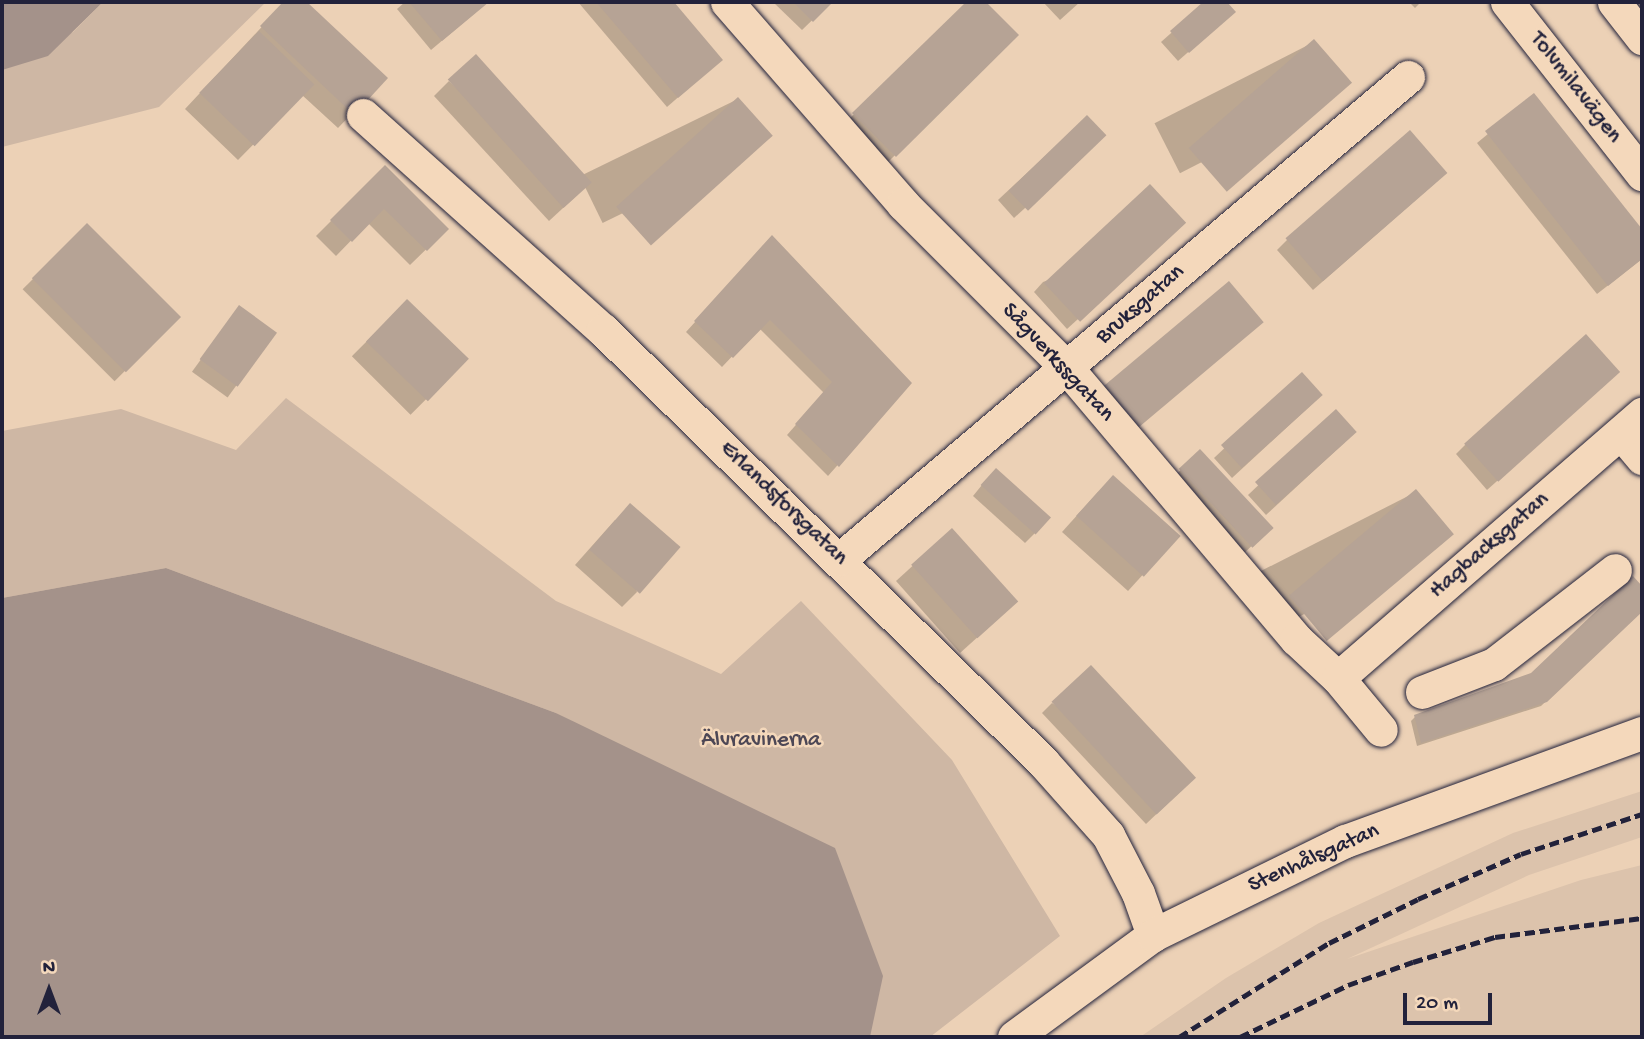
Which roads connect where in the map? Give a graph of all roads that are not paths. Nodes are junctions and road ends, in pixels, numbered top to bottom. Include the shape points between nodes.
1 (727, 2) edge
2 (1507, 2) edge
3 (1614, 2) edge
4 (1642, 38) edge
5 (1408, 77) dead end
6 (363, 114) dead end
7 (1642, 174) edge
8 (1067, 368) junction
9 (1632, 424) edge
10 (1642, 458) edge
11 (840, 559) junction
12 (1615, 570) dead end
13 (1338, 678) junction
14 (1422, 692) dead end
15 (1381, 730) dead end
16 (1642, 733) edge
17 (1153, 935) junction
18 (1014, 1037) edge

1 - 8 street, Sågverkssgatan via 903,204
2 - 7 street, Tolvmilavägen
3 - 4 street
5 - 8 street, Bruksgatan
6 - 11 street, Erlandsforsgatan via 603,330
8 - 11 street, Bruksgatan
8 - 13 street, Sågverkssgatan via 1296,639
9 - 10 street
9 - 13 street, Hagbacksgatan
11 - 17 street, Erlandsforsgatan via 1043,762 1108,835 1138,893
12 - 14 street via 1494,664
13 - 15 street, Sågverkssgatan
16 - 17 street, Stenhålsgatan via 1345,841
17 - 18 street, Stenhålsgatan

